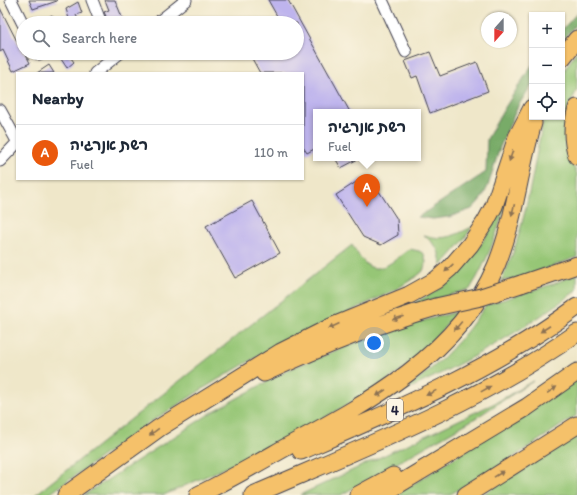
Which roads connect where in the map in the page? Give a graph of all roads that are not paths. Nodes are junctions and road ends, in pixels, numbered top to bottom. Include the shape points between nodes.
1 (11, 0) edge
2 (92, 0) edge
3 (186, 0) edge
4 (382, 0) edge
5 (19, 16) edge
6 (98, 16) edge
7 (166, 16) edge
8 (577, 39) edge
9 (406, 52) dead end
10 (565, 54) edge
11 (109, 60) edge
12 (96, 72) edge
13 (577, 108) edge
14 (0, 110) edge
15 (529, 114) edge
16 (533, 120) edge
17 (16, 140) edge
18 (16, 143) edge
19 (577, 156) edge
20 (0, 161) edge
21 (577, 265) edge
22 (577, 308) edge
23 (577, 333) edge
24 (577, 372) edge
25 (527, 407) junction
26 (186, 411) junction
27 (577, 425) edge
28 (350, 453) junction
29 (200, 494) edge
30 (66, 495) edge
31 (253, 495) edge
32 (270, 495) edge
33 (358, 495) edge
34 (381, 495) edge
35 (466, 495) edge

1 - 5 street
2 - 6 street
3 - 7 street
4 - 9 street
8 - 10 highway
11 - 12 street
13 - 19 highway via 572,134
14 - 17 street
15 -> 26 highway via 517,137 494,206 470,245 450,268 436,280 409,295 334,326 281,352
16 -> 29 highway via 513,212 495,267 471,309 443,343 402,378 346,415
18 - 20 street
21 -> 26 highway, bridge via 481,297 436,307 382,324 312,351
22 -> 29 highway, 4 via 511,351 457,380 377,419
28 -> 23 highway, 4 via 478,394
25 -> 24 highway
25 - 33 highway via 468,434
25 - 34 highway
26 -> 30 highway
35 -> 27 highway
28 - 31 highway, 4
28 - 32 highway

